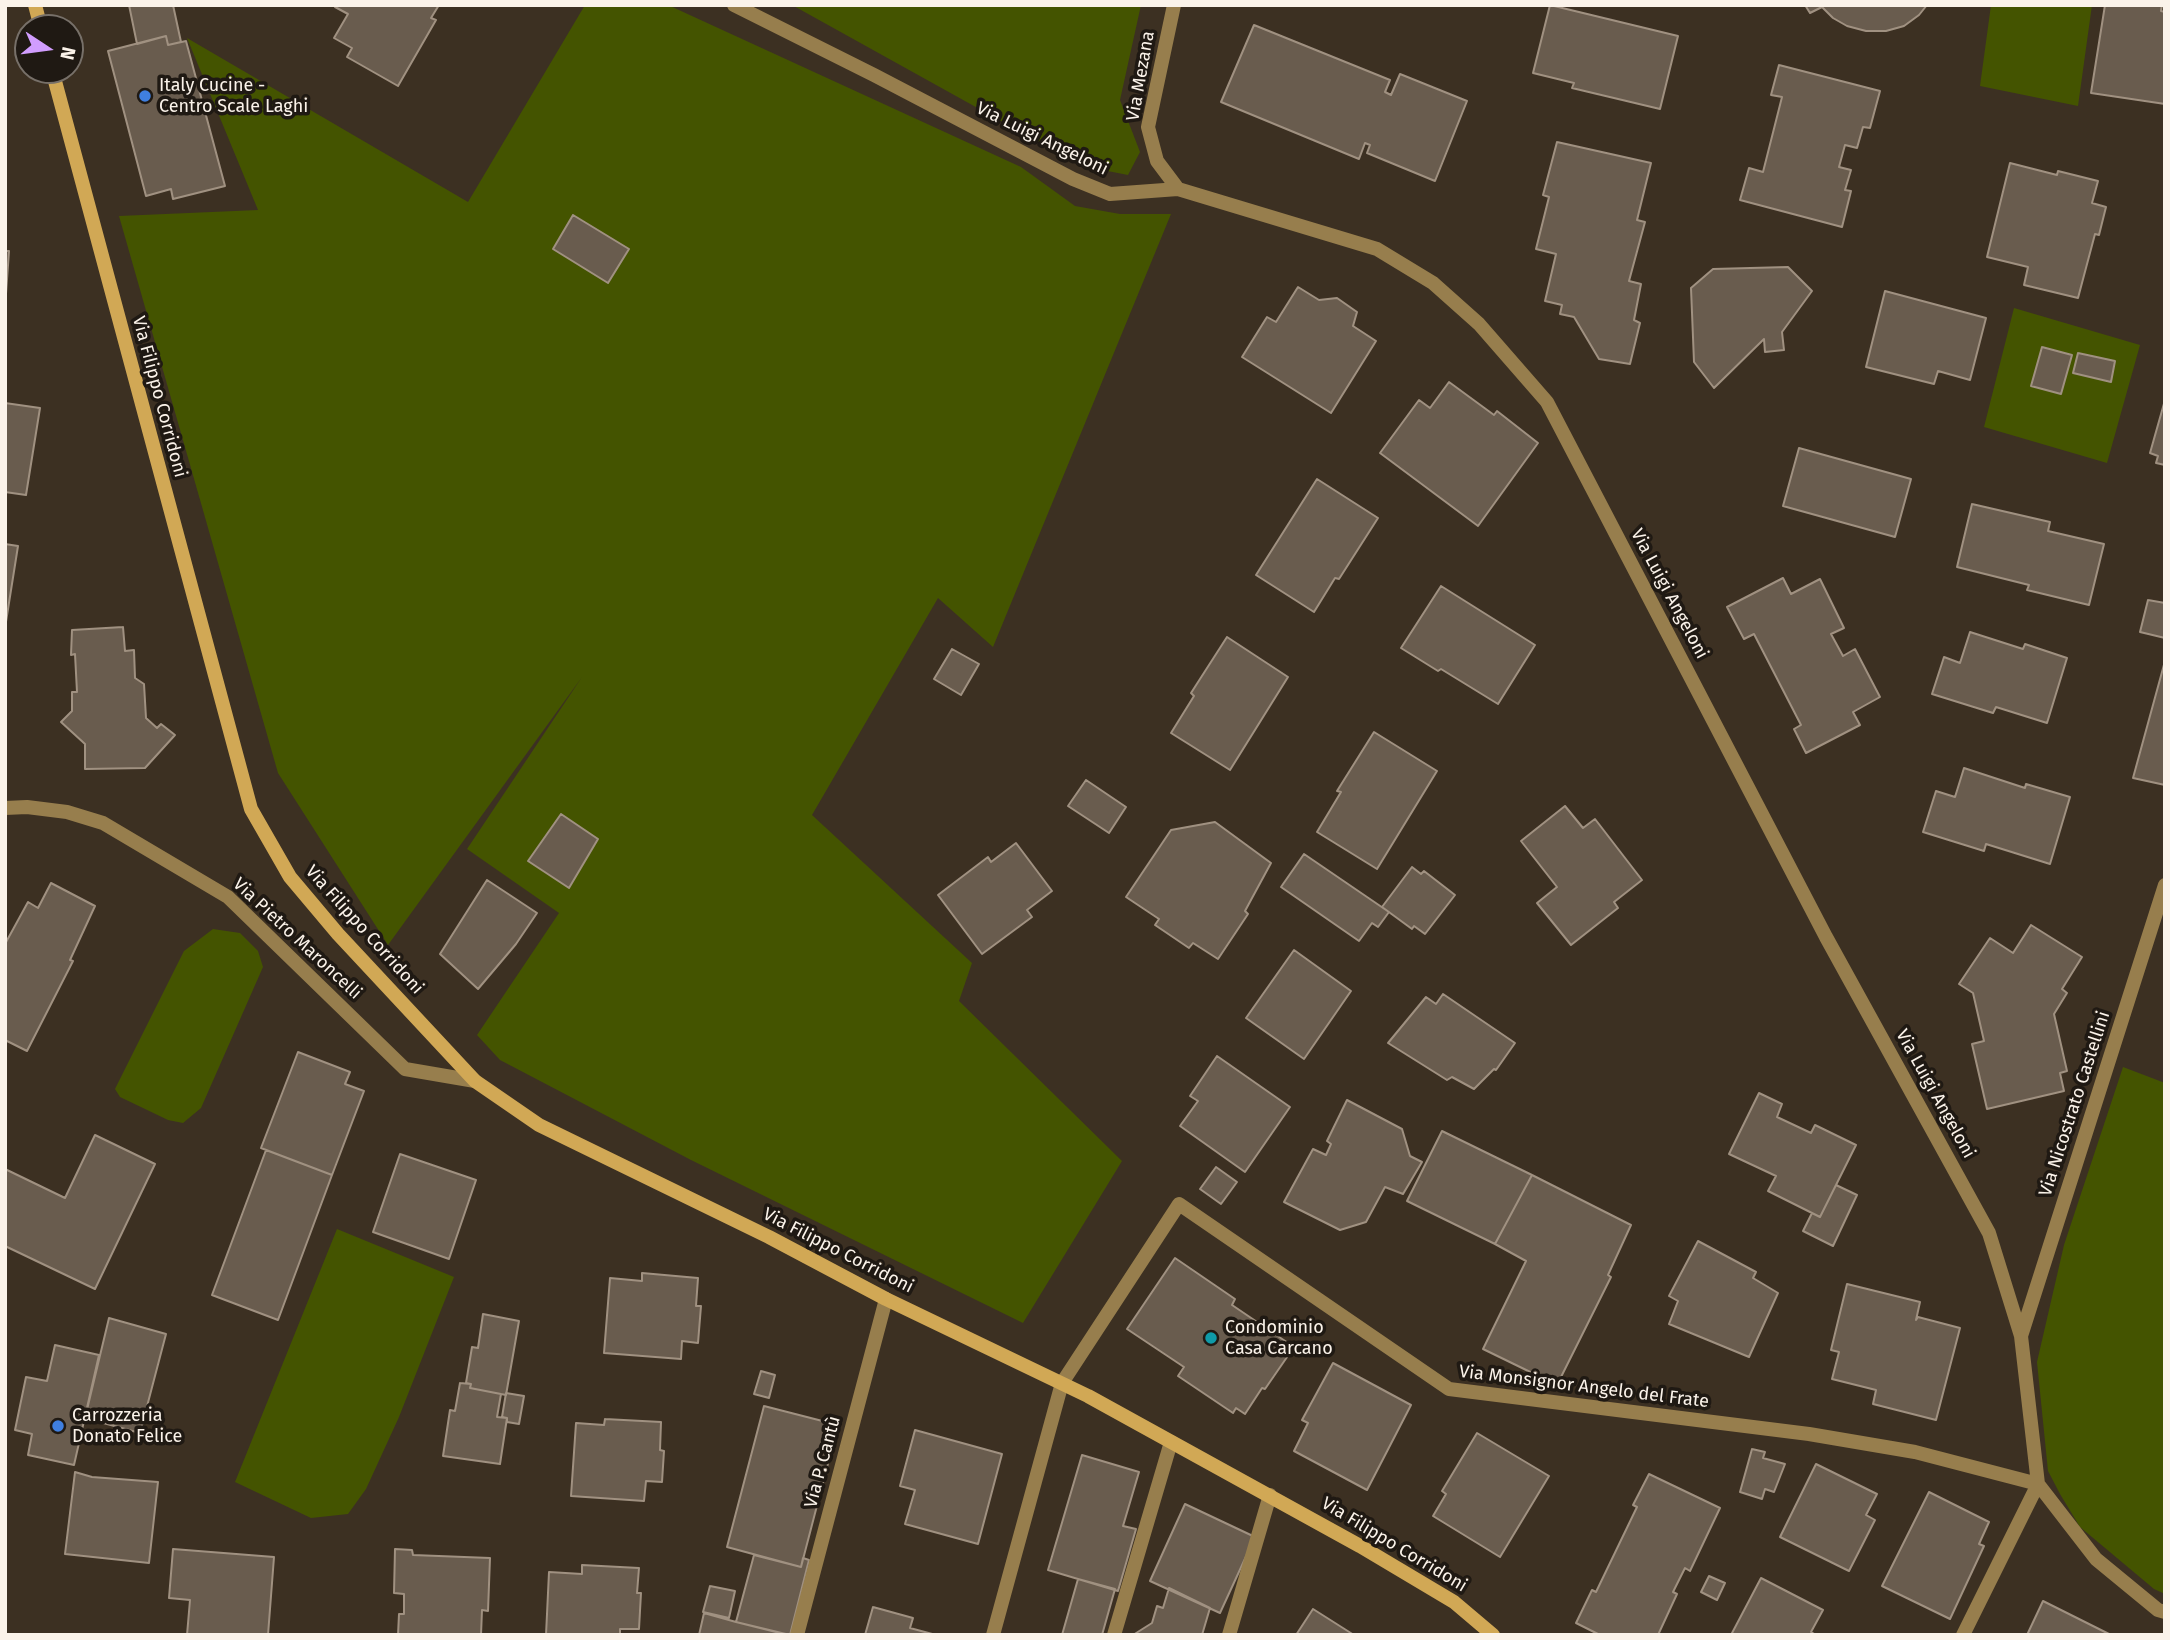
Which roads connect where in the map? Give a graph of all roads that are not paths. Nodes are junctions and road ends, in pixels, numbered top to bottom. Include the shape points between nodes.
1 (734, 5) edge
2 (1174, 5) edge
3 (56, 84) edge
4 (1178, 189) junction
5 (5, 808) edge
6 (2165, 885) edge
7 (475, 1081) junction
8 (886, 1299) junction
9 (2021, 1336) junction
10 (1062, 1383) junction
11 (1171, 1442) junction
12 (2038, 1484) junction
13 (1270, 1495) junction
14 (2165, 1612) edge
15 (797, 1635) edge
16 (993, 1635) edge
17 (1114, 1635) edge
18 (1228, 1635) edge
19 (1493, 1635) edge
20 (1963, 1635) edge

1 - 4 street, Via Luigi Angeloni via 1073,179 1110,194
2 - 4 street, Via Mezana via 1148,127 1157,161
3 - 7 street, Via Filippo Corridoni via 251,808 290,877
4 - 9 street, Via Luigi Angeloni via 1377,249 1433,283 1479,324 1547,402 1826,937 1989,1233
5 - 7 street, Via Pietro Maroncelli via 67,812 103,823 228,897 405,1069
6 - 9 street, Via Nicostrato Castellini
7 - 8 street, Via Filippo Corridoni via 539,1125
8 - 10 street, Via Filippo Corridoni
8 - 15 street, Via P. Cantù
9 - 12 street, Via Luigi Angeloni
10 - 11 street, Via Filippo Corridoni
10 - 12 street, Via Monsignor Angelo del Frate via 1179,1204 1449,1389 1809,1434 1915,1452
10 - 16 street
11 - 13 street, Via Filippo Corridoni
11 - 17 street
12 - 14 street via 2096,1559
12 - 20 street
13 - 18 street
13 - 19 street, Via Filippo Corridoni via 1454,1602

